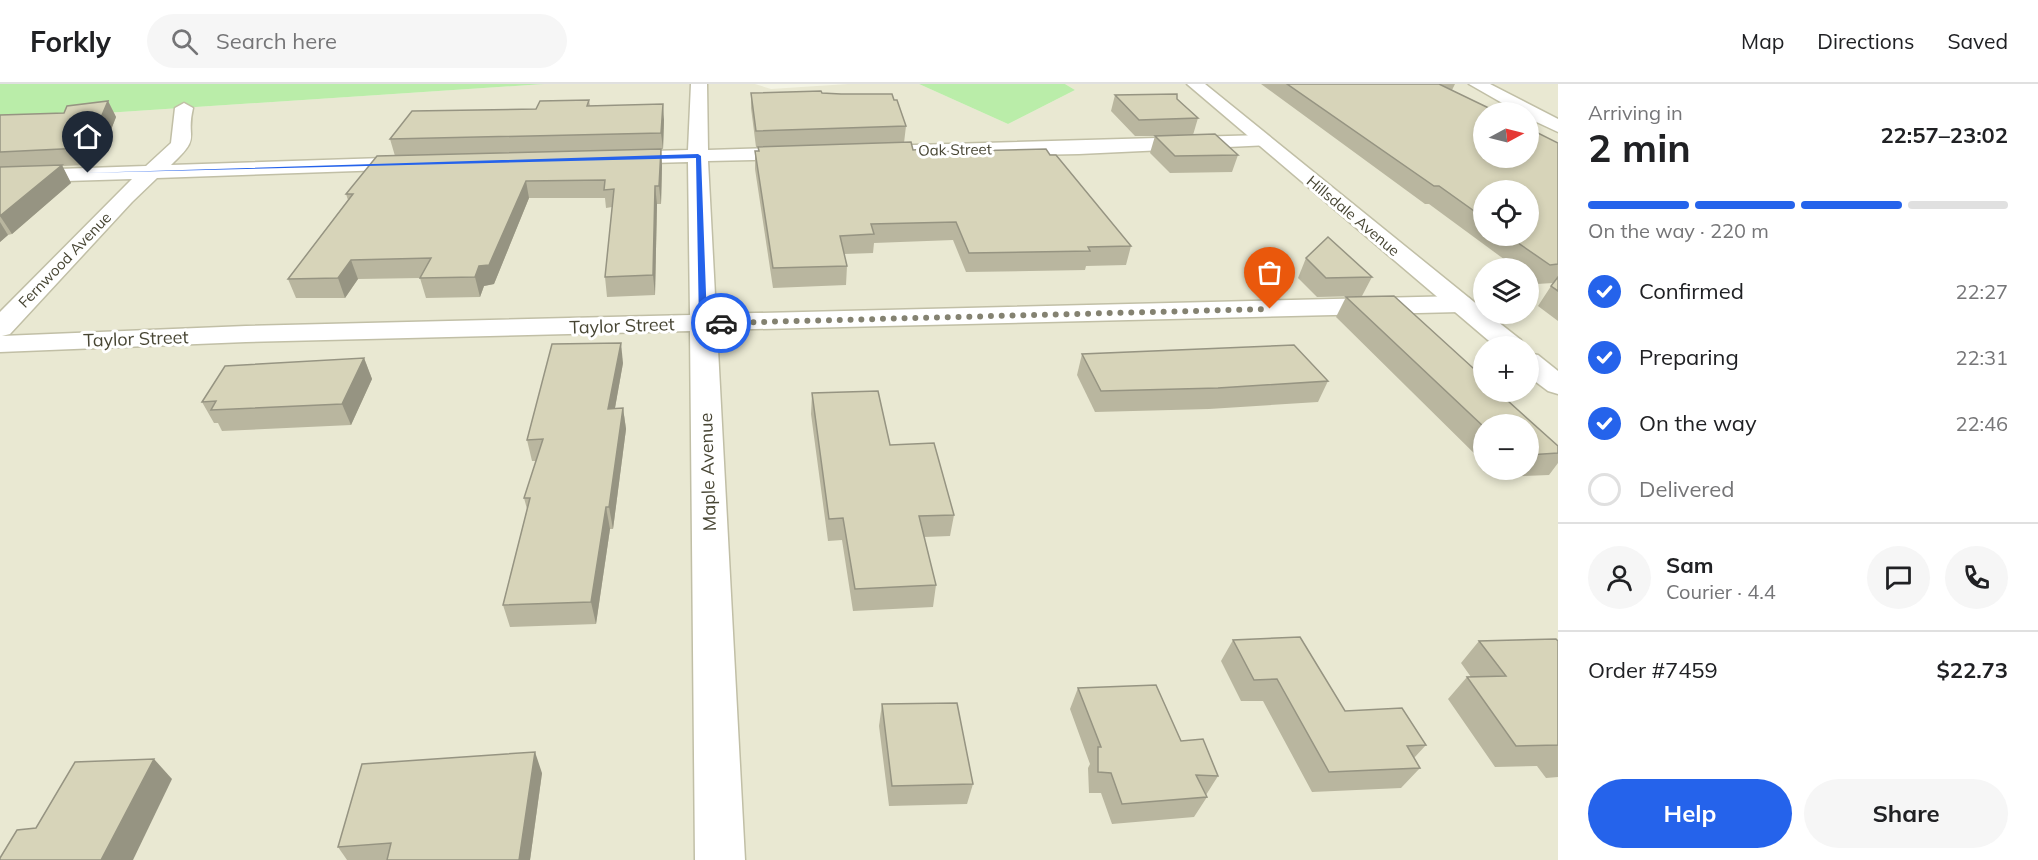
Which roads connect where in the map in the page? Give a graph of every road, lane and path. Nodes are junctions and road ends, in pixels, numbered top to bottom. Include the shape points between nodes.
1 (699, 84) edge
2 (1195, 84) edge
3 (1477, 84) edge
4 (184, 108) dead end
5 (1558, 126) edge
6 (1263, 141) junction
7 (855, 152) edge
8 (820, 153) edge
9 (698, 156) junction
10 (592, 158) edge
11 (438, 162) edge
12 (153, 170) junction
13 (0, 177) edge
14 (1460, 304) junction
15 (703, 324) junction
16 (0, 328) edge
17 (1499, 336) edge
18 (0, 344) edge
19 (1539, 370) edge
20 (1558, 385) edge
21 (720, 860) edge

1 - 9 street, Maple Avenue
2 - 6 street, Hillsdale Avenue
3 - 5 street
4 - 12 street, Fernwood Avenue via 184,137 180,146
6 - 7 street, Oak Street
6 - 14 street, Hillsdale Avenue
8 - 9 street
9 - 10 street
9 - 15 street, Maple Avenue
11 - 12 street
12 - 13 street
12 - 16 street, Fernwood Avenue
14 - 15 street, Taylor Street
14 - 17 street, Hillsdale Avenue
15 - 18 street, Taylor Street via 246,334
15 - 21 street, Maple Avenue
19 - 20 street

